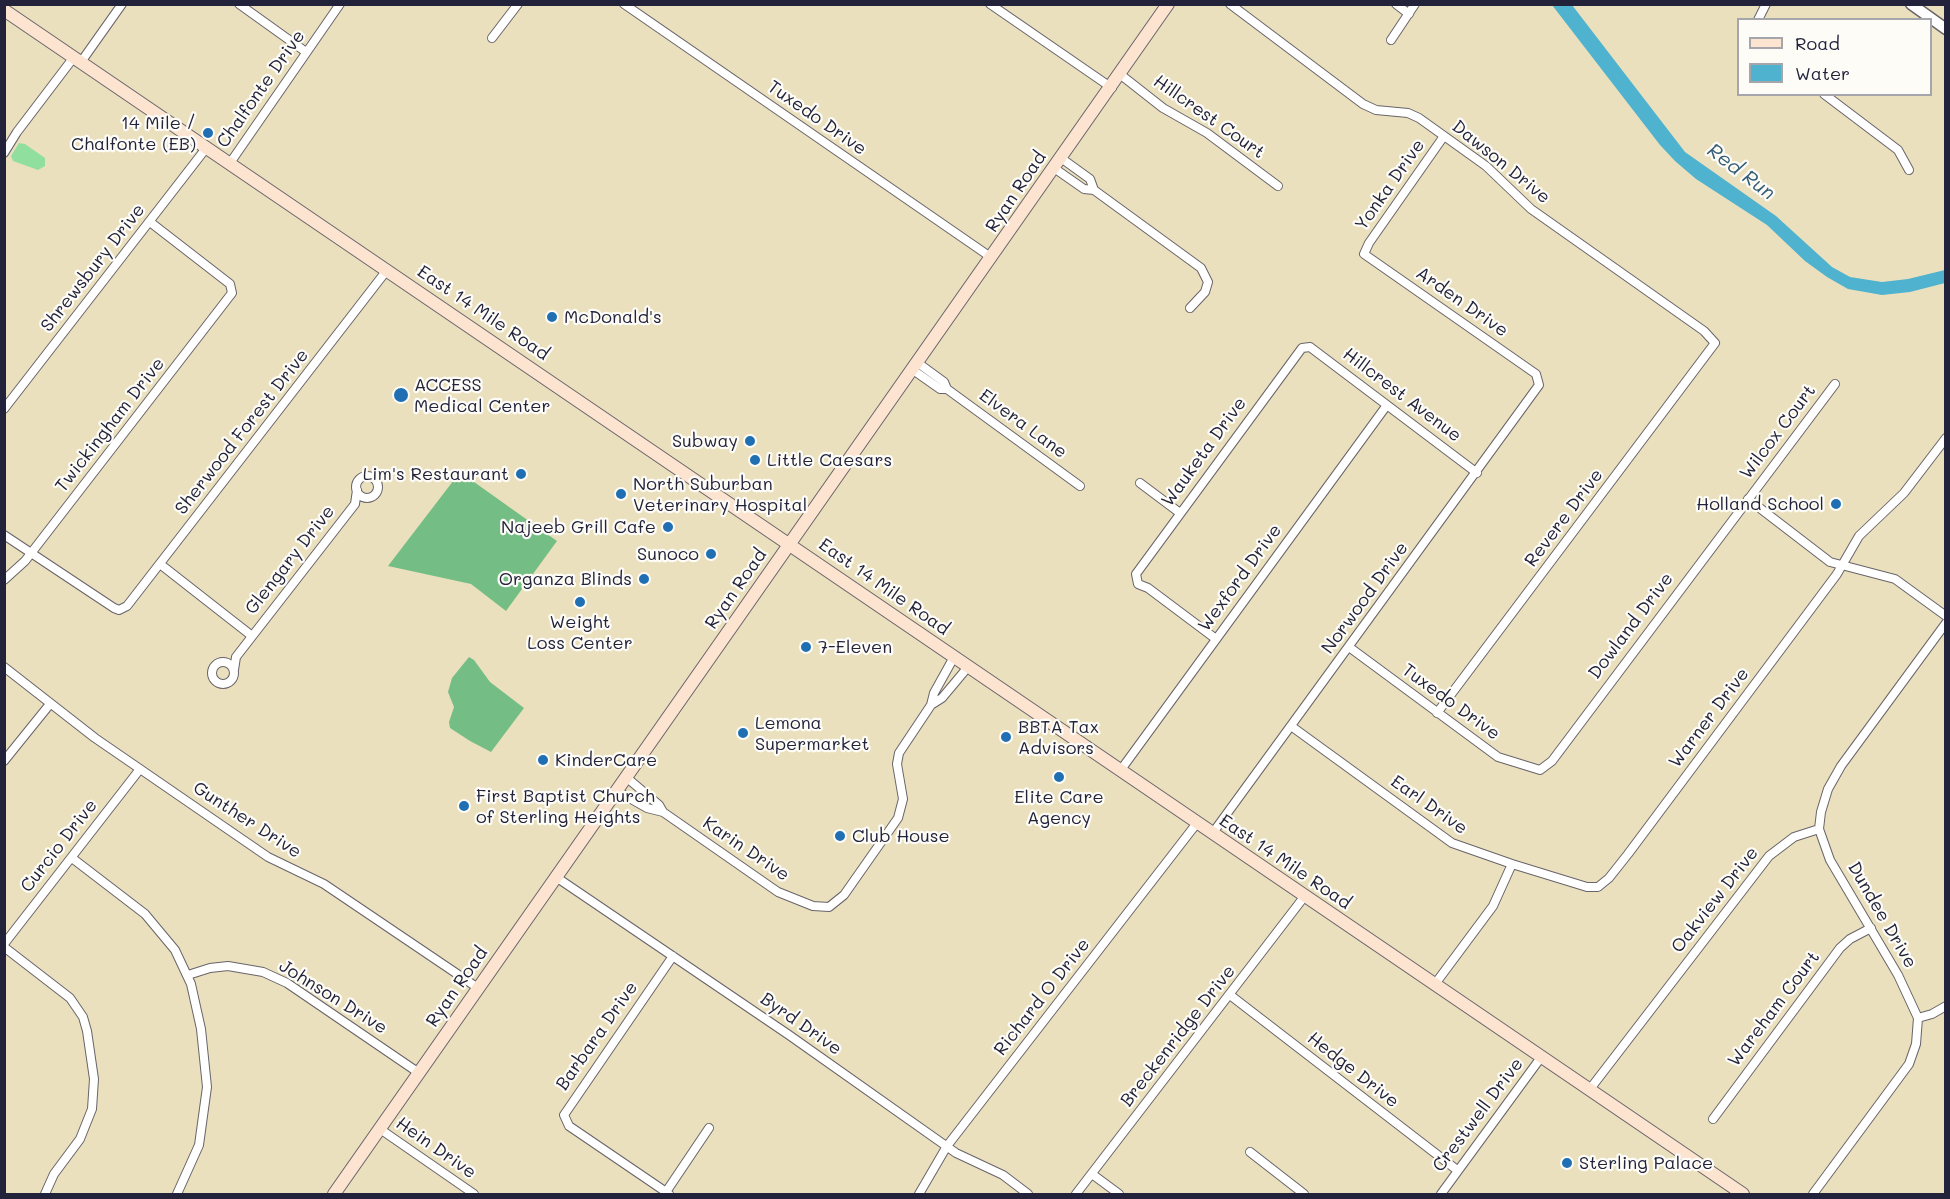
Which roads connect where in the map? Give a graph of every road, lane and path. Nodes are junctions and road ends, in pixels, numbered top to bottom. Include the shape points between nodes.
1 (122, 4) edge
2 (239, 4) edge
3 (340, 4) edge
4 (518, 4) edge
5 (624, 4) edge
6 (990, 4) edge
7 (1168, 4) edge
8 (1230, 4) edge
9 (1396, 4) edge
10 (1415, 4) edge
11 (1766, 4) edge
12 (1911, 4) edge
13 (4, 10) edge
14 (1409, 14) junction
15 (1759, 18) edge
16 (1931, 18) edge
17 (1932, 19) edge
18 (1946, 29) edge
19 (492, 38) dead end
20 (1391, 40) dead end
21 (306, 52) junction
22 (78, 59) junction
23 (1121, 75) junction
24 (1112, 88) junction
25 (1827, 96) edge
26 (1444, 136) junction
27 (207, 147) junction
28 (4, 153) edge
29 (230, 163) junction
30 (1057, 163) junction
31 (1909, 170) dead end
32 (1278, 186) dead end
33 (150, 222) junction
34 (1364, 254) joint
35 (992, 258) junction
36 (387, 270) junction
37 (1190, 308) dead end
38 (1716, 343) joint
39 (1306, 346) joint
40 (916, 367) junction
41 (1539, 379) joint
42 (1835, 384) dead end
43 (1388, 405) junction
44 (4, 409) edge
45 (1946, 438) edge
46 (1477, 472) junction
47 (1140, 483) dead end
48 (1080, 486) dead end
49 (357, 490) junction
50 (368, 499) junction
51 (1748, 499) junction
52 (355, 504) junction
53 (1180, 513) junction
54 (4, 535) edge
55 (790, 544) junction
56 (31, 553) junction
57 (160, 564) junction
58 (1843, 565) junction
59 (4, 580) edge
60 (1946, 616) edge
61 (1946, 623) edge
62 (252, 636) junction
63 (1216, 639) junction
64 (1349, 647) junction
65 (236, 657) junction
66 (954, 657) junction
67 (224, 662) junction
68 (968, 667) junction
69 (4, 668) edge
70 (234, 670) junction
71 (50, 704) junction
72 (931, 705) junction
73 (1437, 712) junction
74 (1291, 726) junction
75 (4, 761) edge
76 (140, 769) junction
77 (1540, 770) joint
78 (1120, 771) junction
79 (626, 777) junction
80 (617, 791) junction
81 (663, 813) junction
82 (1197, 823) junction
83 (1819, 829) junction
84 (1212, 834) junction
85 (72, 858) junction
86 (1512, 864) junction
87 (556, 877) junction
88 (1598, 887) joint
89 (1304, 897) junction
90 (1871, 928) junction
91 (4, 946) edge
92 (673, 956) junction
93 (188, 975) junction
94 (1435, 984) junction
95 (478, 988) junction
96 (1230, 995) junction
97 (1946, 1006) edge
98 (1918, 1018) junction
99 (1542, 1056) junction
100 (419, 1072) junction
101 (1590, 1089) junction
102 (1713, 1119) dead end
103 (709, 1128) dead end
104 (380, 1129) junction
105 (947, 1146) junction
106 (1250, 1152) dead end
107 (1457, 1170) junction
108 (1092, 1174) junction
109 (668, 1193) edge
110 (45, 1194) edge
111 (177, 1194) edge
112 (334, 1194) edge
113 (474, 1194) edge
114 (919, 1194) edge
115 (1028, 1194) edge
116 (1076, 1194) edge
117 (1119, 1194) edge
118 (1304, 1194) edge
119 (1441, 1194) edge
120 (1743, 1194) edge
121 (1813, 1194) edge

1 - 22 street
2 - 21 street
3 - 21 street, Chalfonte Drive
4 - 19 street
5 - 35 street, Tuxedo Drive
6 - 24 street
7 - 23 main road, Ryan Road
8 - 26 street, Dawson Drive via 1363,104 1376,110 1414,115
9 - 14 street
10 - 14 street
11 - 15 street
12 - 16 street
13 - 22 main road, East 14 Mile Road
14 - 20 street
17 - 18 street
21 - 29 street, Chalfonte Drive
22 - 27 main road, East 14 Mile Road
22 - 28 street
23 - 24 main road, Ryan Road
23 - 32 street, Hillcrest Court
24 - 30 main road, Ryan Road
25 - 31 street via 1898,150
26 - 34 street, Yonka Drive
26 - 38 street, Dawson Drive via 1485,166 1531,209
27 - 29 main road, East 14 Mile Road
27 - 33 street, Shrewsbury Drive
29 - 36 main road, East 14 Mile Road
30 - 35 main road, Ryan Road
30 - 37 street via 1090,180 1094,190 1201,268 1208,282 1205,292
33 - 44 street, Shrewsbury Drive
33 - 56 street, Twickingham Drive via 231,285 231,296
34 - 41 street, Arden Drive
35 - 40 main road, Ryan Road
36 - 55 main road, East 14 Mile Road
36 - 57 street, Sherwood Forest Drive
38 - 73 street, Revere Drive
39 - 43 street, Hillcrest Avenue
39 - 53 street, Wauketa Drive
40 - 48 street, Elvera Lane via 944,382 947,389
40 - 55 main road, Ryan Road
41 - 46 street, Norwood Drive via 1537,388
42 - 51 street, Wilcox Court
43 - 46 street, Hillcrest Avenue
43 - 63 street, Wexford Drive
45 - 58 street, Warner Drive via 1904,493 1859,536
46 - 64 street, Norwood Drive
47 - 53 street
49 - 50 street
49 - 50 street via 362,478 376,480 377,493
49 - 52 street, Glengary Drive
50 - 52 street, Glengary Drive
51 - 58 street via 1830,562
51 - 77 street, Dowland Drive via 1552,761
52 - 62 street, Glengary Drive
53 - 63 street, Wauketa Drive via 1136,574 1135,582
54 - 56 street
55 - 66 main road, East 14 Mile Road
55 - 79 main road, Ryan Road
56 - 57 street, Sherwood Forest Drive via 119,610 127,606
56 - 59 street, Twickingham Drive
57 - 62 street, Glengary Drive
58 - 60 street via 1895,579
58 - 88 street, Warner Drive via 1622,862
61 - 83 street via 1833,778
62 - 65 street, Glengary Drive
63 - 78 street, Wexford Drive
64 - 73 street, Tuxedo Drive
64 - 74 street, Norwood Drive
65 - 67 street
65 - 70 street, Glengary Drive
66 - 68 main road, East 14 Mile Road
66 - 72 street, Karin Drive
67 - 70 street
67 - 70 street via 213,670 215,680 229,682
68 - 72 street, Karin Drive
68 - 78 main road, East 14 Mile Road
69 - 71 street, Gunther Drive
71 - 75 street
71 - 76 street, Gunther Drive
72 - 81 street, Karin Drive via 899,753 903,799 898,818 844,895 829,907 813,906 778,892
73 - 77 street, Tuxedo Drive via 1498,757
74 - 84 street, Norwood Drive
74 - 86 street, Earl Drive via 1452,843
76 - 85 street, Curcio Drive
76 - 95 street, Gunther Drive via 268,857 324,884
78 - 82 main road, East 14 Mile Road
79 - 80 main road, Ryan Road
79 - 81 street, Karin Drive
80 - 81 street, Karin Drive
80 - 87 main road, Ryan Road
82 - 84 main road, East 14 Mile Road
82 - 105 street, Richard O Drive
83 - 90 street, Dundee Drive via 1830,860
83 - 101 street, Oakview Drive via 1794,837 1769,856
84 - 89 main road, East 14 Mile Road
85 - 91 street, Curcio Drive
85 - 93 street via 145,914 175,950
86 - 88 street, Earl Drive
86 - 94 street via 1493,906
87 - 92 street, Byrd Drive
87 - 95 main road, Ryan Road
89 - 94 main road, East 14 Mile Road
89 - 96 street, Breckenridge Drive
90 - 98 street, Dundee Drive
90 - 102 street, Wareham Court via 1840,948
91 - 110 street via 70,998 87,1031 95,1088 92,1109 80,1139 54,1174
92 - 105 street, Byrd Drive
92 - 109 street, Barbara Drive via 564,1115 569,1126
93 - 100 street, Johnson Drive via 228,966 262,972 287,983
93 - 111 street via 201,1029 207,1087 199,1145
94 - 99 main road, East 14 Mile Road
95 - 100 main road, Ryan Road
96 - 107 street, Hedge Drive
96 - 108 street, Breckenridge Drive
97 - 98 street
98 - 121 street via 1916,1044 1909,1064
99 - 101 main road, East 14 Mile Road
99 - 107 street, Crestwell Drive
100 - 104 main road, Ryan Road
101 - 120 main road, East 14 Mile Road
103 - 109 street
104 - 112 main road, Ryan Road
104 - 113 street, Hein Drive
105 - 114 street, Richard O Drive
105 - 115 street, Byrd Drive via 1003,1175
106 - 118 street
107 - 119 street, Crestwell Drive
108 - 116 street, Breckenridge Drive
108 - 117 street

